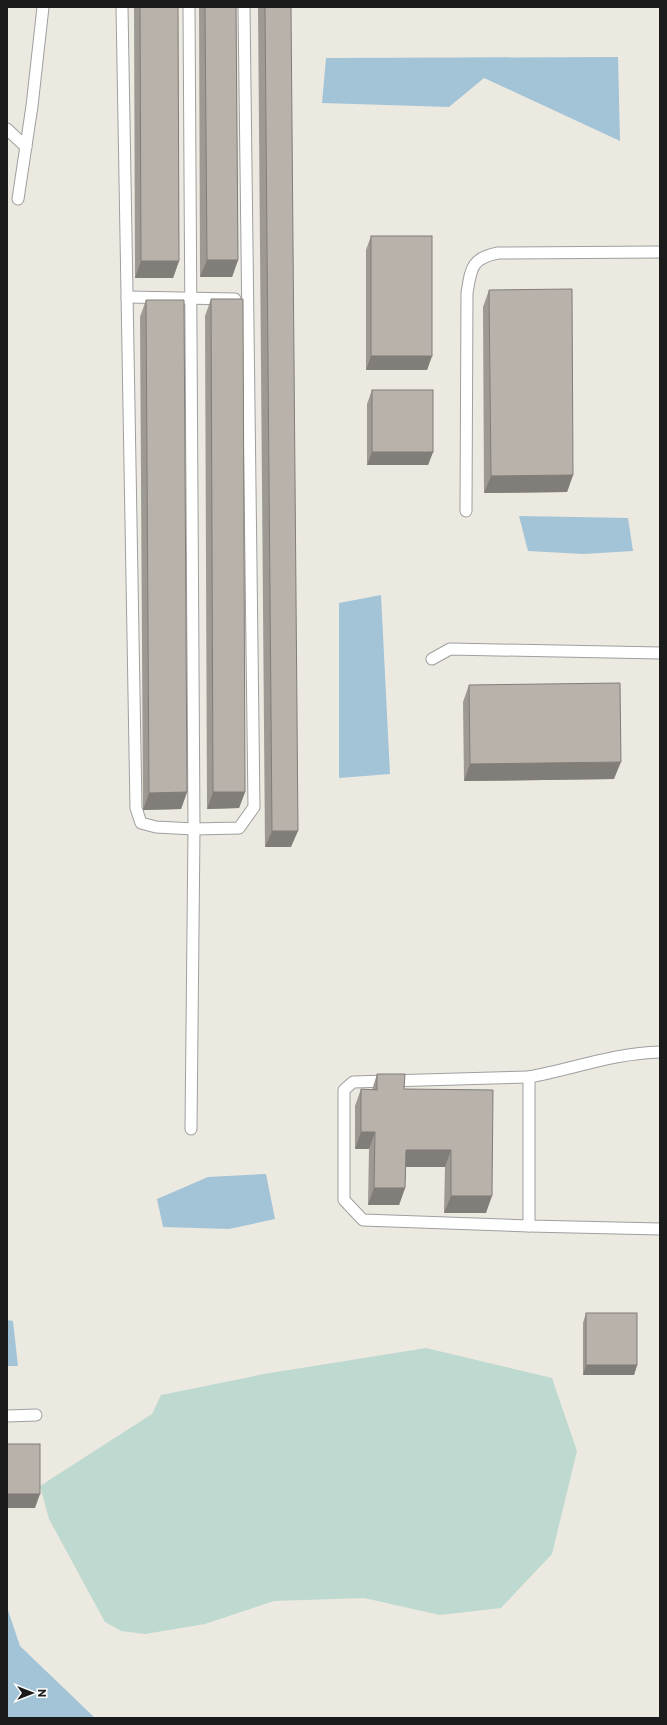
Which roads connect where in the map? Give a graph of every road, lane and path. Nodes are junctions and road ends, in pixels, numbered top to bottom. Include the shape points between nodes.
1 (43, 7) edge
2 (122, 7) edge
3 (189, 7) edge
4 (244, 7) edge
5 (7, 129) edge
6 (26, 147) junction
7 (18, 199) dead end
8 (660, 252) edge
9 (127, 297) junction
10 (191, 298) junction
11 (248, 300) junction
12 (466, 511) dead end
13 (660, 653) edge
14 (432, 659) dead end
15 (194, 829) junction
16 (660, 1052) edge
17 (529, 1077) junction
18 (191, 1129) dead end
19 (529, 1226) junction
20 (660, 1229) edge
21 (36, 1414) dead end
22 (7, 1416) edge

1 - 6 lane
2 - 9 lane
3 - 10 lane
4 - 11 lane
5 - 6 lane
6 - 7 lane
8 - 12 lane via 498,253 484,256 475,263 466,293
9 - 10 lane
9 - 15 lane via 136,808 141,823 156,827
10 - 11 lane
10 - 15 lane
11 - 15 lane via 254,807 239,828
13 - 14 lane via 450,649
15 - 18 lane
16 - 17 lane via 618,1055 563,1071
17 - 19 lane
17 - 19 lane via 353,1082 344,1090 344,1200 363,1220
19 - 20 lane
21 - 22 lane

